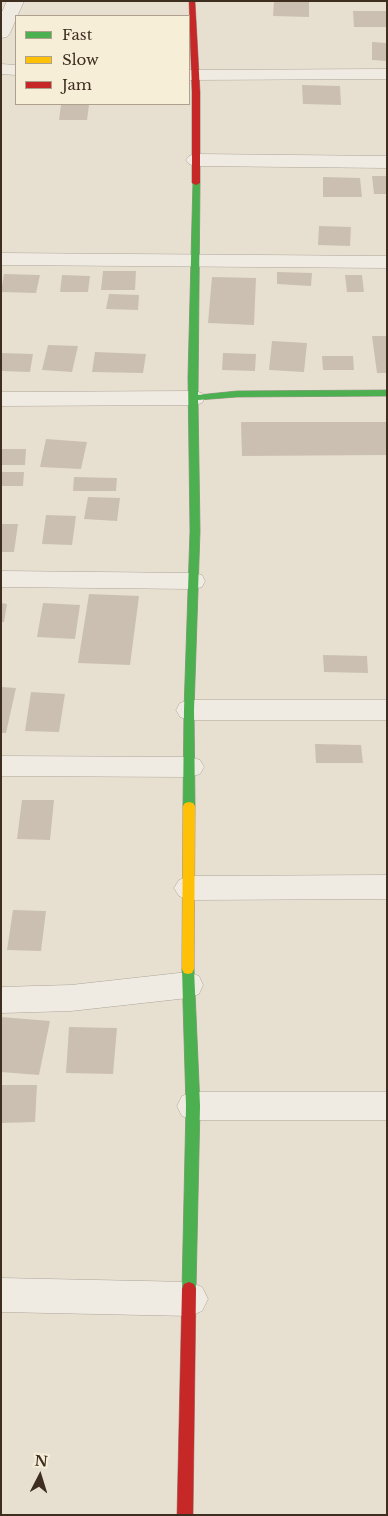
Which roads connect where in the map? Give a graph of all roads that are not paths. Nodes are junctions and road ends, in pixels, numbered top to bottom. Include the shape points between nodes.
1 (16, 1) edge
2 (192, 1) edge
3 (1, 33) edge
4 (1, 69) edge
5 (15, 70) edge
6 (387, 74) edge
7 (192, 75) edge
8 (196, 160) junction
9 (387, 162) edge
10 (1, 259) edge
11 (194, 261) junction
12 (387, 262) edge
13 (387, 392) edge
14 (1, 398) edge
15 (194, 398) junction
16 (1, 579) edge
17 (193, 581) junction
18 (189, 710) junction
19 (387, 710) edge
20 (1, 766) edge
21 (190, 767) junction
22 (387, 887) edge
23 (189, 888) junction
24 (188, 986) junction
25 (1, 1000) edge
26 (193, 1106) junction
27 (387, 1106) edge
28 (1, 1295) edge
29 (190, 1299) junction
30 (185, 1515) edge

1 - 3 street
2 - 7 street
4 - 5 street
6 - 7 street
7 - 8 street
8 - 9 street
8 - 11 street
10 - 11 street
11 - 12 street
11 - 15 street
13 - 15 street via 237,394
14 - 15 street
15 - 17 street
16 - 17 street
17 - 18 street
18 - 19 street
18 - 21 street
20 - 21 street
21 - 23 street
22 - 23 street
23 - 24 street
24 - 25 street via 71,998
24 - 26 street
26 - 27 street
26 - 29 street
28 - 29 street
29 - 30 street

